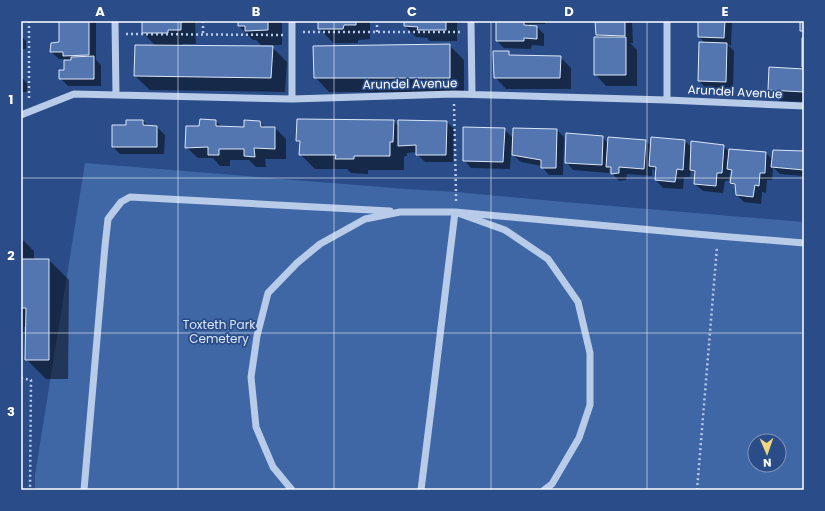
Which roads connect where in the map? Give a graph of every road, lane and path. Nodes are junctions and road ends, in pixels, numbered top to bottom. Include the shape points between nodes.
1 (29, 21) edge
2 (115, 21) edge
3 (203, 21) edge
4 (292, 21) edge
5 (377, 21) edge
6 (471, 21) edge
7 (667, 21) edge
8 (377, 33) dead end
9 (203, 35) dead end
10 (454, 94) junction
11 (472, 94) junction
12 (116, 95) junction
13 (292, 99) junction
14 (667, 100) junction
15 (804, 106) edge
16 (29, 112) junction
17 (21, 115) edge
18 (400, 212) junction
19 (455, 212) junction
20 (718, 236) junction
21 (804, 243) edge
22 (21, 378) edge
23 (30, 490) edge
24 (84, 490) edge
25 (292, 490) edge
26 (421, 490) edge
27 (544, 490) edge
28 (697, 490) edge

1 - 16 path
2 - 12 street
3 - 9 path
4 - 13 street
5 - 8 path
6 - 11 street
7 - 14 street
10 - 11 street, Arundel Avenue
10 - 13 street, Arundel Avenue
10 - 19 path
11 - 14 street, Arundel Avenue
12 - 13 street, Arundel Avenue
12 - 16 street, Arundel Avenue via 74,94
14 - 15 street, Arundel Avenue
16 - 17 street, Arundel Avenue
18 - 19 street
18 - 24 street via 130,197 120,202 108,219
18 - 25 street via 365,219 320,244 268,293 257,336 251,377 256,427 273,467
19 - 20 street
19 - 26 street
19 - 27 street via 505,230 548,259 578,302 590,353 590,405 579,438 552,484
20 - 21 street
20 - 28 path
22 - 23 path via 31,380

